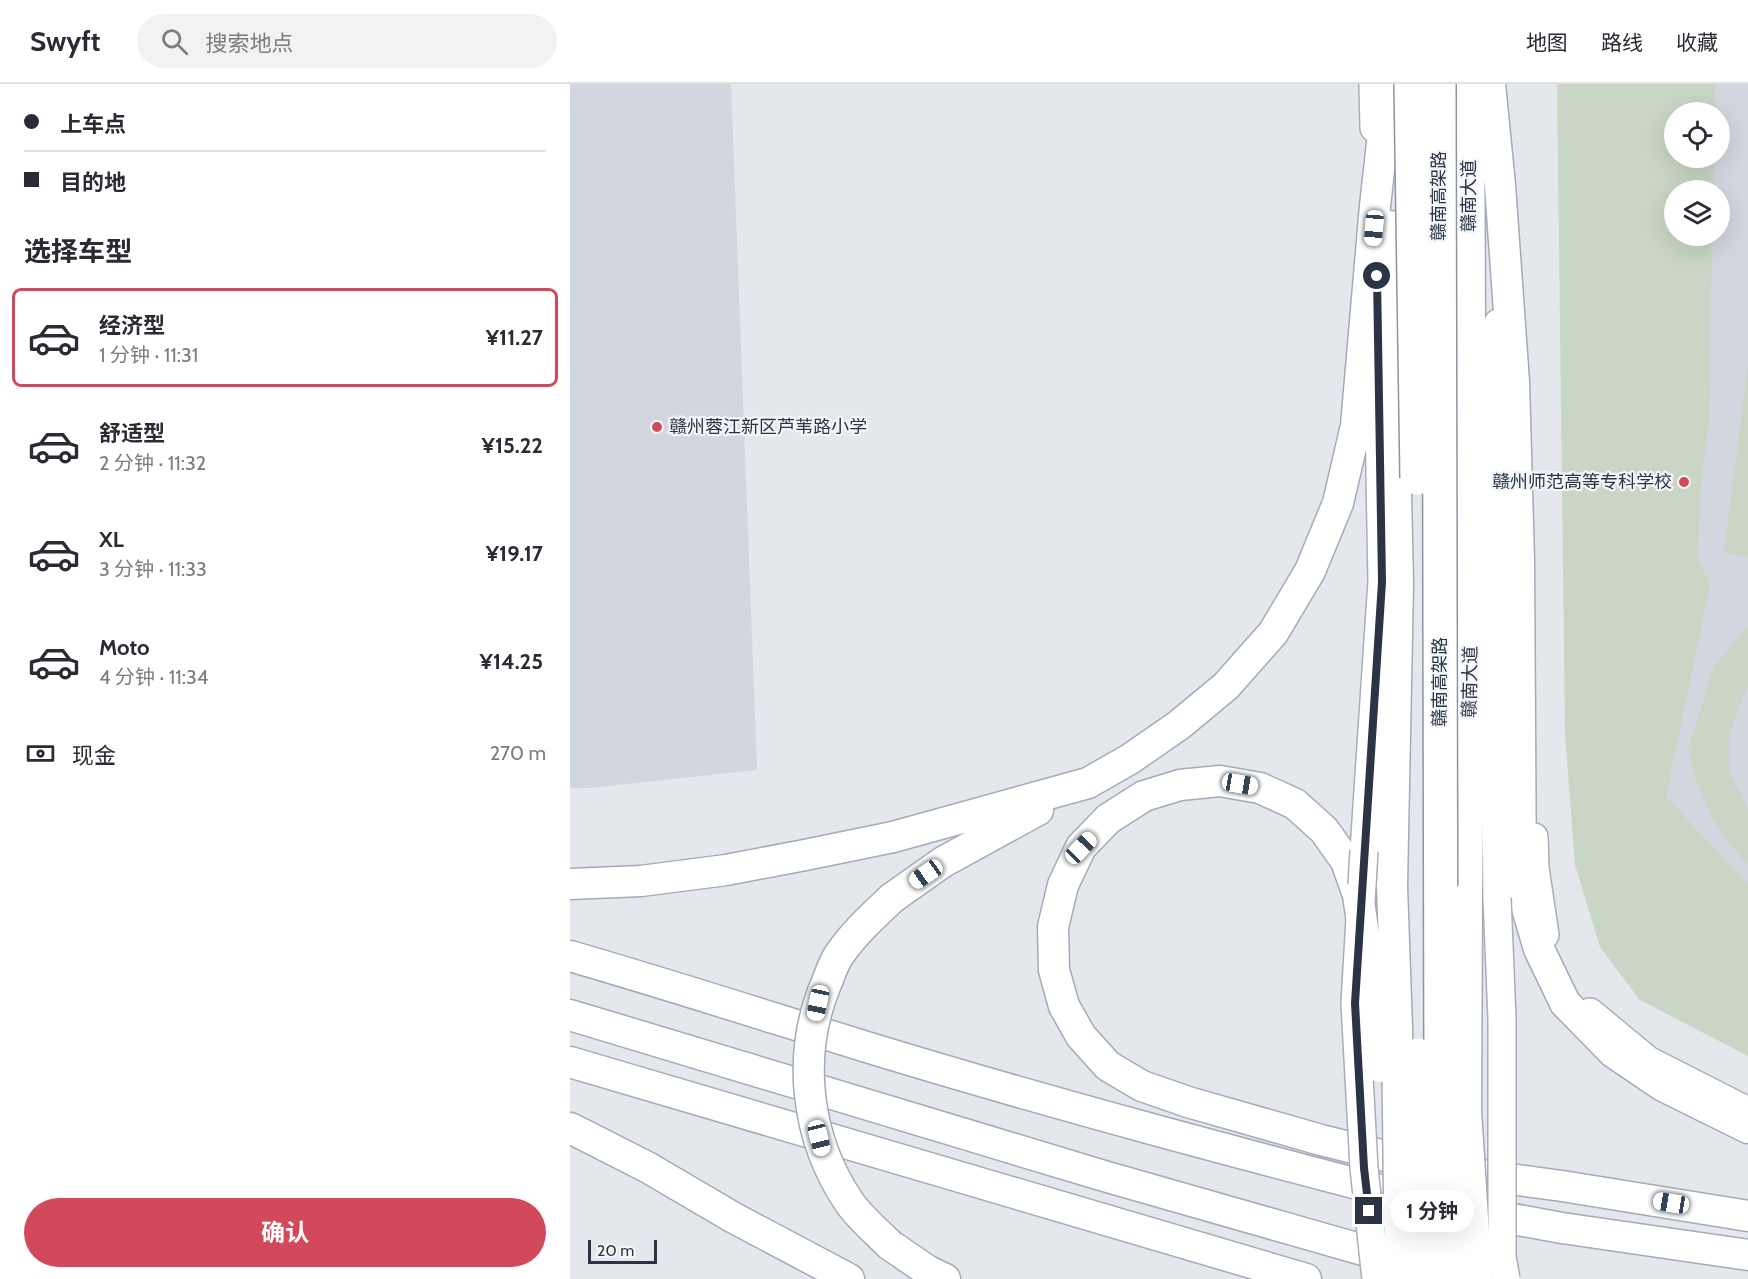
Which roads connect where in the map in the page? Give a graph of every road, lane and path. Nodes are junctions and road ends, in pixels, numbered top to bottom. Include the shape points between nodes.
1 (1439, 84) edge
2 (1468, 84) edge
3 (1490, 84) edge
4 (1502, 84) edge
5 (1390, 88) edge
6 (1500, 185) junction
7 (1376, 206) junction
8 (1088, 783) junction
9 (570, 884) edge
10 (1359, 904) junction
11 (570, 956) edge
12 (570, 1014) edge
13 (570, 1062) edge
14 (1748, 1111) edge
15 (570, 1128) edge
16 (1748, 1128) edge
17 (1748, 1216) edge
18 (734, 1218) junction
19 (1748, 1255) edge
20 (821, 1279) edge
21 (849, 1279) edge
22 (945, 1279) edge
23 (1306, 1279) edge
24 (1376, 1279) edge
25 (1400, 1279) edge
26 (1428, 1279) edge
27 (1460, 1279) edge
28 (1478, 1279) edge
29 (1506, 1279) edge

1 - 27 highway, 赣南高架路, bridge via 1441,1095
2 - 28 main road, 赣南大道, bridge via 1471,581 1466,1111
3 - 6 main road
4 - 6 street
4 - 14 street via 1521,278 1535,868 1546,942 1584,1007 1593,1015 1648,1060
5 - 7 main road
5 - 25 main road, bridge via 1398,583 1392,886
5 - 26 highway, 赣南高架路, bridge via 1418,554 1418,1126
6 - 16 main road via 1514,382 1521,888 1539,949 1565,1003 1614,1052 1663,1086
6 - 29 street, bridge via 1494,577 1502,1257
7 - 8 main road via 1356,426 1338,503 1310,571 1274,633 1226,686 1179,725
7 - 10 street, bridge via 1382,582
8 - 9 main road via 893,837 794,857 716,872
8 - 22 main road, bridge via 943,862 892,898 858,929 837,957 818,1003 808,1048 809,1101 824,1157 850,1204 890,1245
10 - 17 main road via 1347,861 1324,830 1294,804 1260,788 1220,781 1180,785 1144,796 1108,819 1081,848 1063,885 1053,927 1054,970 1064,1006 1081,1036 1108,1066 1142,1086 1188,1102 1437,1169
10 - 24 street, bridge via 1355,1003 1364,1168
10 - 25 main road, bridge via 1374,1003
11 - 19 main road via 873,1049 1242,1155 1437,1205
12 - 27 main road
13 - 23 main road
15 - 18 main road
18 - 20 main road
18 - 21 main road

